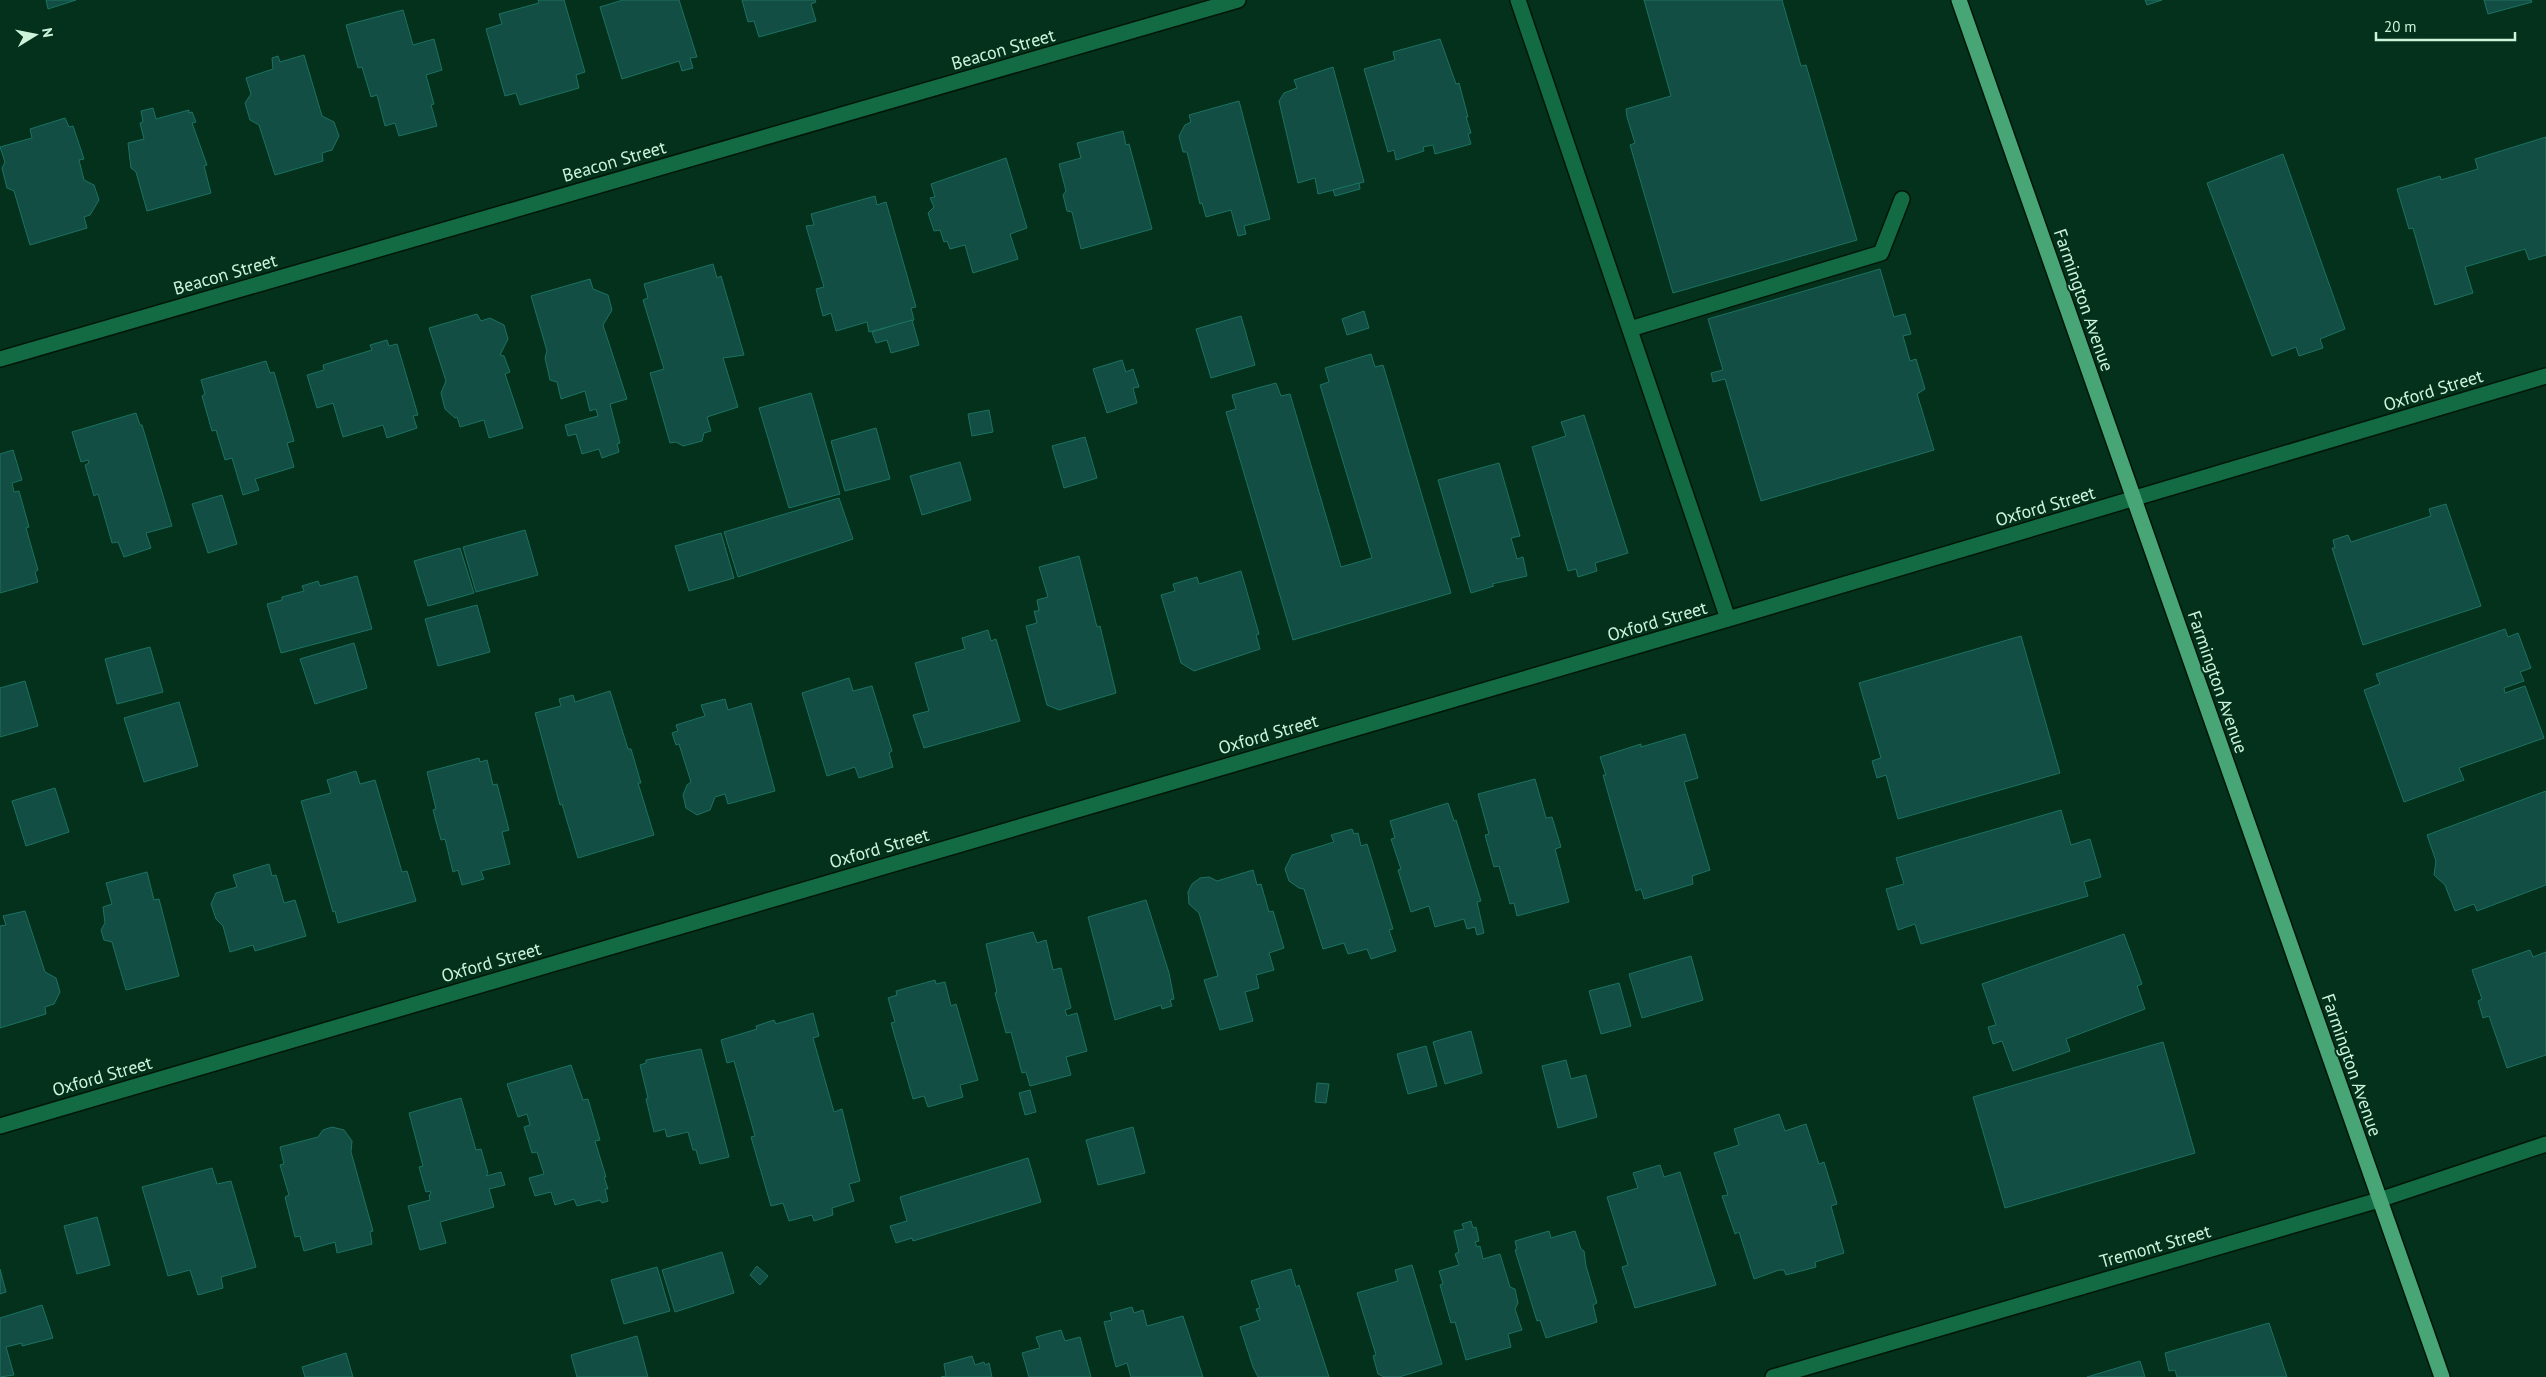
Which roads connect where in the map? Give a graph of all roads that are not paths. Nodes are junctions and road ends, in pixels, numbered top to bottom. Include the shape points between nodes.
1 (1238, 0) edge
2 (1518, 0) edge
3 (1959, 0) edge
4 (1902, 199) dead end
5 (1630, 329) junction
6 (0, 359) edge
7 (2546, 376) edge
8 (2134, 499) junction
9 (1728, 619) junction
10 (0, 1126) edge
11 (2546, 1144) edge
12 (2379, 1200) junction
13 (1773, 1377) edge
14 (2442, 1377) edge

1 - 6 street, Beacon Street
2 - 5 street
3 - 8 main road, Farmington Avenue
4 - 5 street via 1881,253
5 - 9 street
7 - 8 street, Oxford Street
8 - 9 street, Oxford Street
8 - 12 main road, Farmington Avenue
9 - 10 street, Oxford Street
11 - 12 street, Tremont Street
12 - 13 street, Tremont Street
12 - 14 main road, Farmington Avenue

